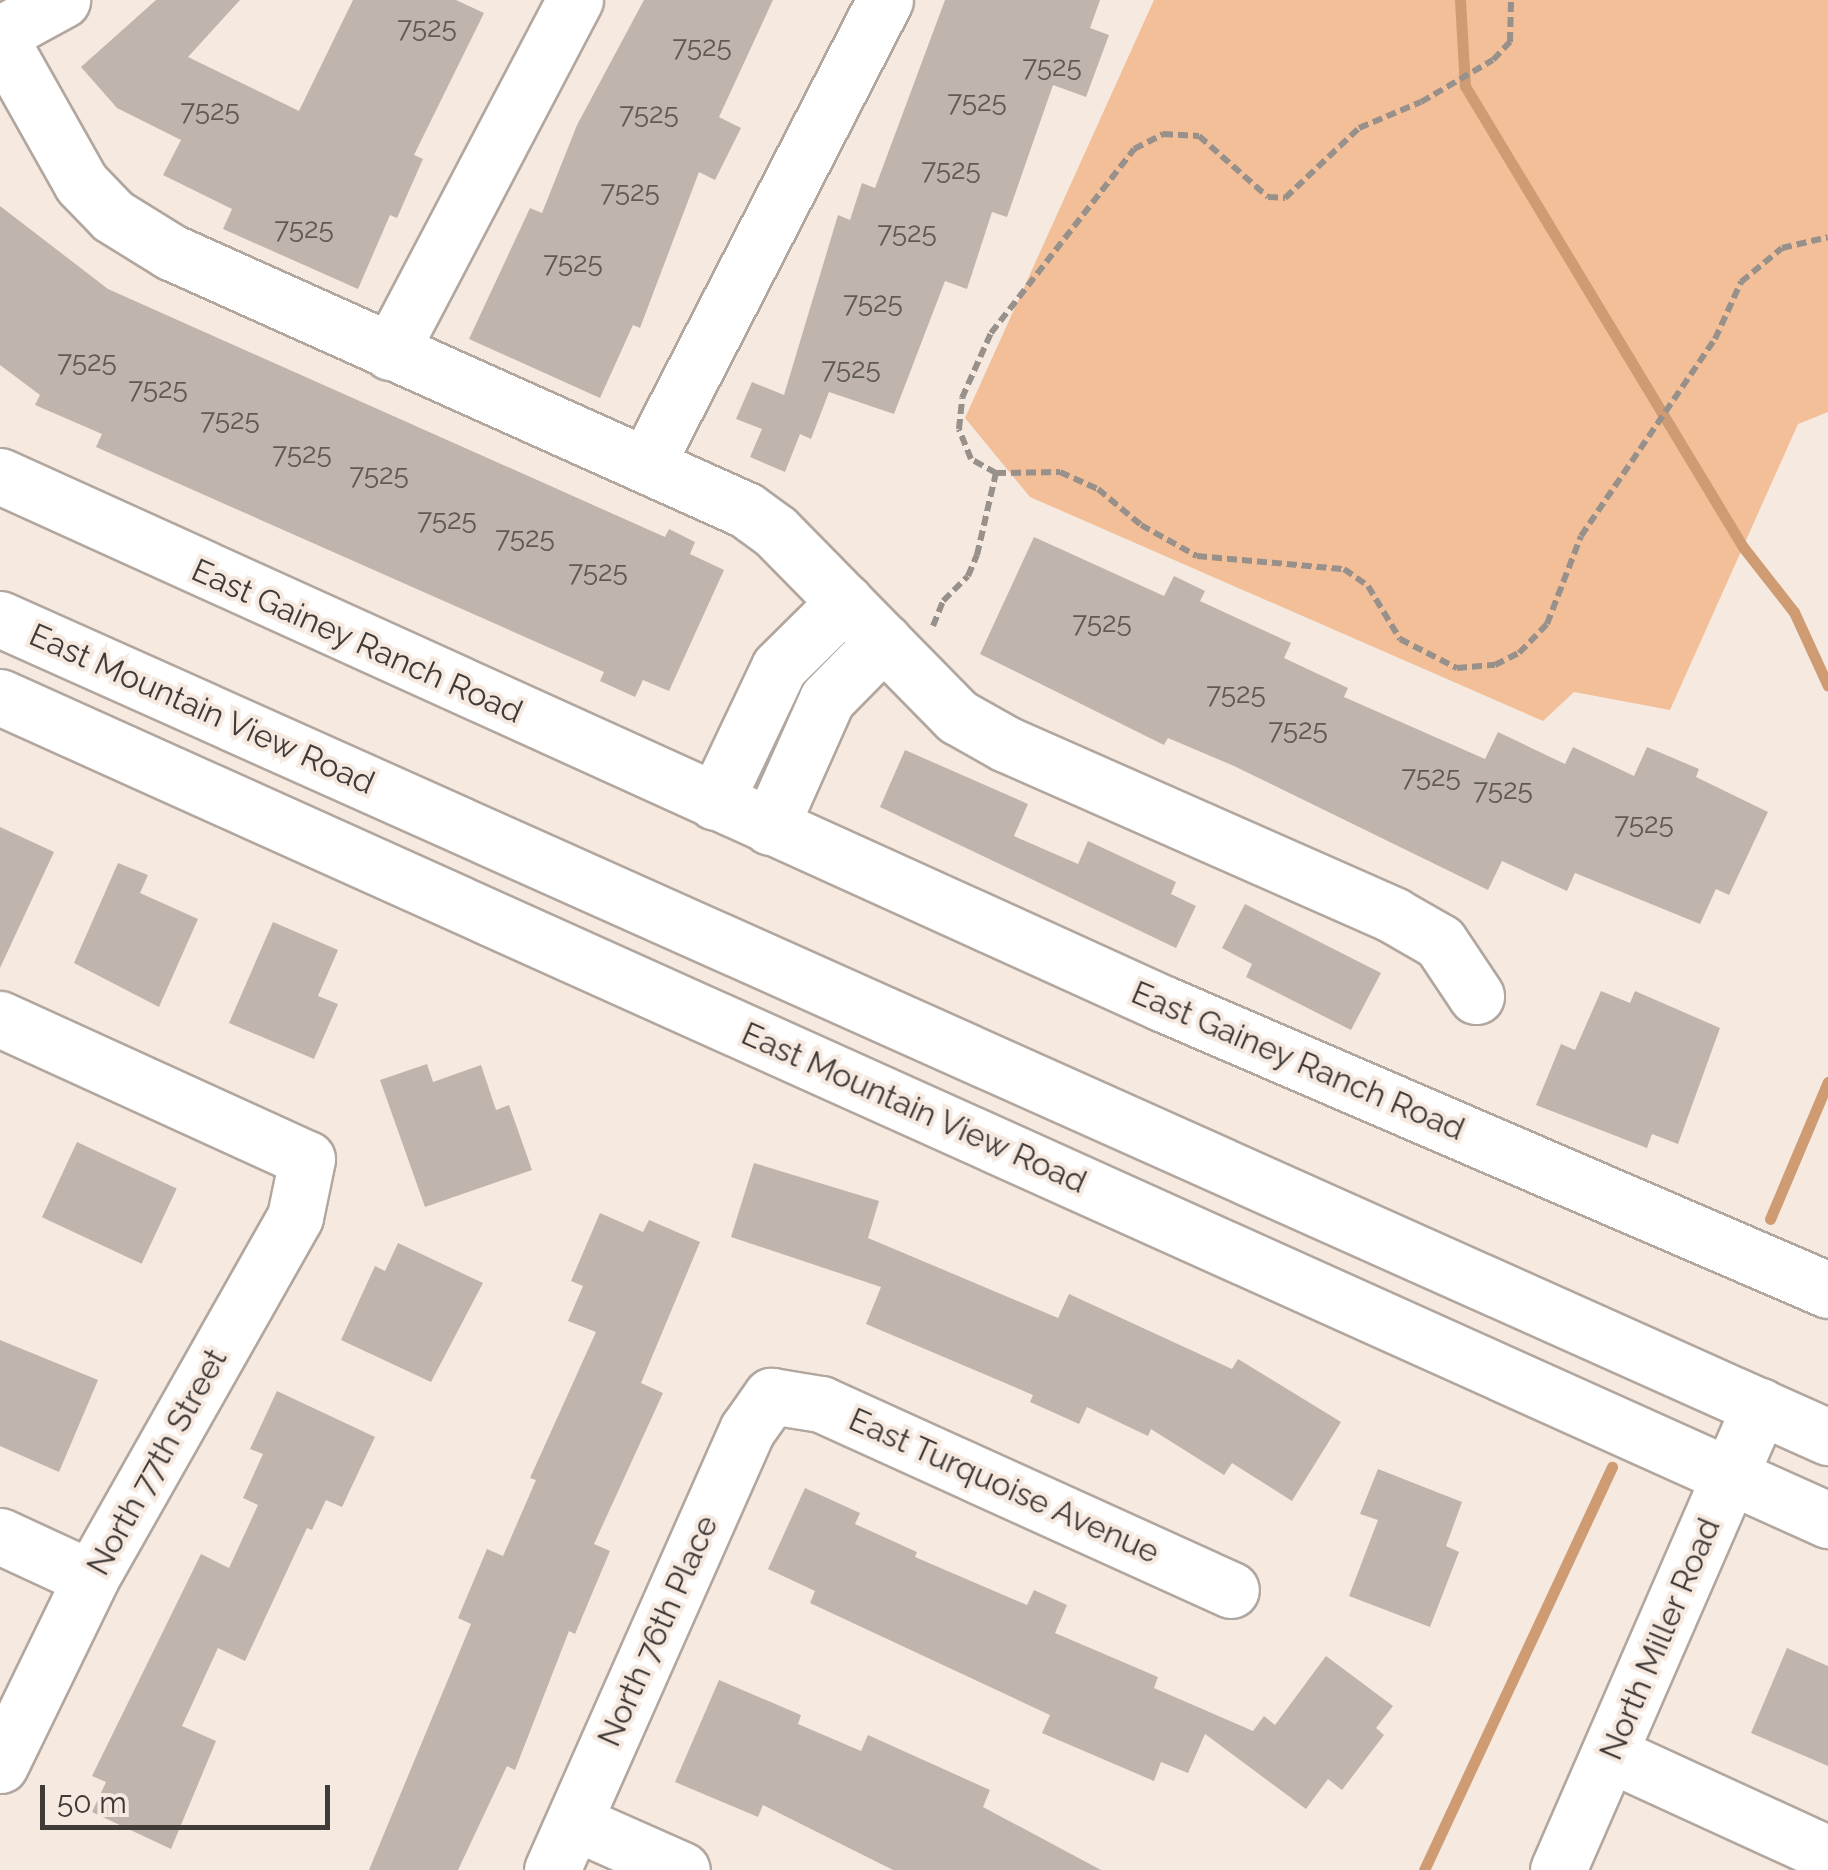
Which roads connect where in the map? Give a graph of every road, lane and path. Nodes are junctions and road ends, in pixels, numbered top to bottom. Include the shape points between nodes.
1 (62, 0) edge
2 (575, 0) edge
3 (885, 0) edge
4 (1511, 0) edge
5 (0, 36) edge
6 (1828, 237) edge
7 (390, 352) junction
8 (648, 461) junction
9 (996, 473) junction
10 (0, 476) edge
11 (845, 602) junction
12 (0, 619) edge
13 (898, 656) junction
14 (0, 697) edge
15 (715, 802) junction
16 (770, 826) junction
17 (1476, 996) dead end
18 (0, 1020) edge
19 (1828, 1290) edge
20 (771, 1396) joint
21 (1760, 1406) junction
22 (1828, 1437) edge
23 (1730, 1476) junction
24 (1828, 1520) edge
25 (0, 1536) edge
26 (91, 1578) junction
27 (1231, 1590) dead end
28 (1610, 1754) junction
29 (0, 1765) edge
30 (563, 1846) edge
31 (1828, 1854) edge
32 (682, 1870) edge
33 (1558, 1870) edge

1 - 5 street
2 - 7 street
3 - 8 street
4 - 9 path via 1510,42 1448,87 1358,128 1285,198 1268,196 1198,136 1163,134 1134,149 991,332 962,398 960,429 971,459
5 - 7 street via 81,183 114,216 171,252
6 - 9 path via 1762,259 1741,282 1715,339 1582,536 1547,624 1519,653 1495,664 1456,668 1400,639 1368,586 1344,570 1197,556 1140,524 1098,488 1060,472
7 - 8 street
8 - 11 street via 776,531
9 - 13 path via 968,576
10 - 15 street, East Gainey Ranch Road
11 - 13 street
11 - 15 street via 779,667
12 - 21 street, East Mountain View Road
13 - 16 street via 827,699
13 - 17 street via 958,717 1006,744 1440,942
14 - 23 street, East Mountain View Road
15 - 16 street, East Gainey Ranch Road
16 - 19 street, East Gainey Ranch Road
18 - 26 street, North 77th Street via 307,1158 295,1217
20 - 27 street, East Turquoise Avenue via 822,1404
20 - 30 street, North 76th Place via 746,1430
21 - 22 street, East Mountain View Road
21 - 23 street, North Miller Road
23 - 24 street, East Mountain View Road
23 - 28 street, North Miller Road
25 - 26 street
26 - 29 street, North 77th Street
28 - 31 street
28 - 33 street, North Miller Road
30 - 32 street

